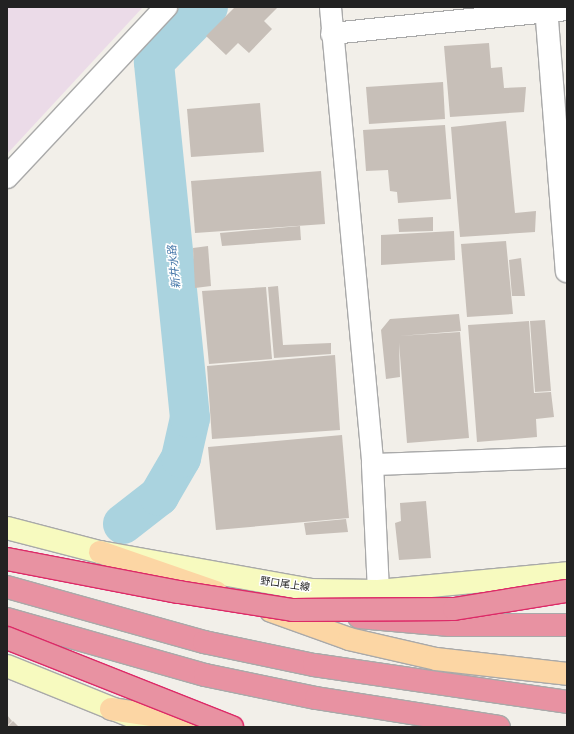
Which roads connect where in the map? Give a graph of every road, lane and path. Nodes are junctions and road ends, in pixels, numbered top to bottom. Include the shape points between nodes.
1 (166, 7) edge
2 (330, 7) edge
3 (553, 8) edge
4 (331, 33) junction
5 (7, 177) edge
6 (567, 271) edge
7 (567, 457) edge
8 (372, 464) junction
9 (7, 528) edge
10 (100, 552) junction
11 (7, 559) edge
12 (567, 573) edge
13 (7, 587) edge
14 (378, 591) junction
15 (567, 591) edge
16 (292, 610) junction
17 (7, 619) edge
18 (567, 625) edge
19 (7, 638) edge
20 (7, 666) edge
21 (564, 673) edge
22 (567, 702) edge
23 (111, 709) junction
24 (158, 727) edge
25 (232, 727) edge
26 (236, 727) edge
27 (499, 727) edge

1 - 5 street
2 - 4 street
3 - 4 street
3 - 6 street
4 - 8 street
7 - 8 street
8 - 14 street
9 - 10 main road, 野口尾上線
10 - 14 main road, 野口尾上線 via 311,590
10 - 21 main road via 349,639 436,659
11 - 16 highway, bridge via 149,587
12 - 14 main road, 野口尾上線
13 - 22 highway via 204,642 314,665
15 - 16 highway, bridge via 454,609
16 - 18 highway, bridge via 450,625
17 - 27 highway via 205,675 324,699
19 - 25 highway, bridge
20 - 23 main road
23 - 24 main road
23 - 26 main road

